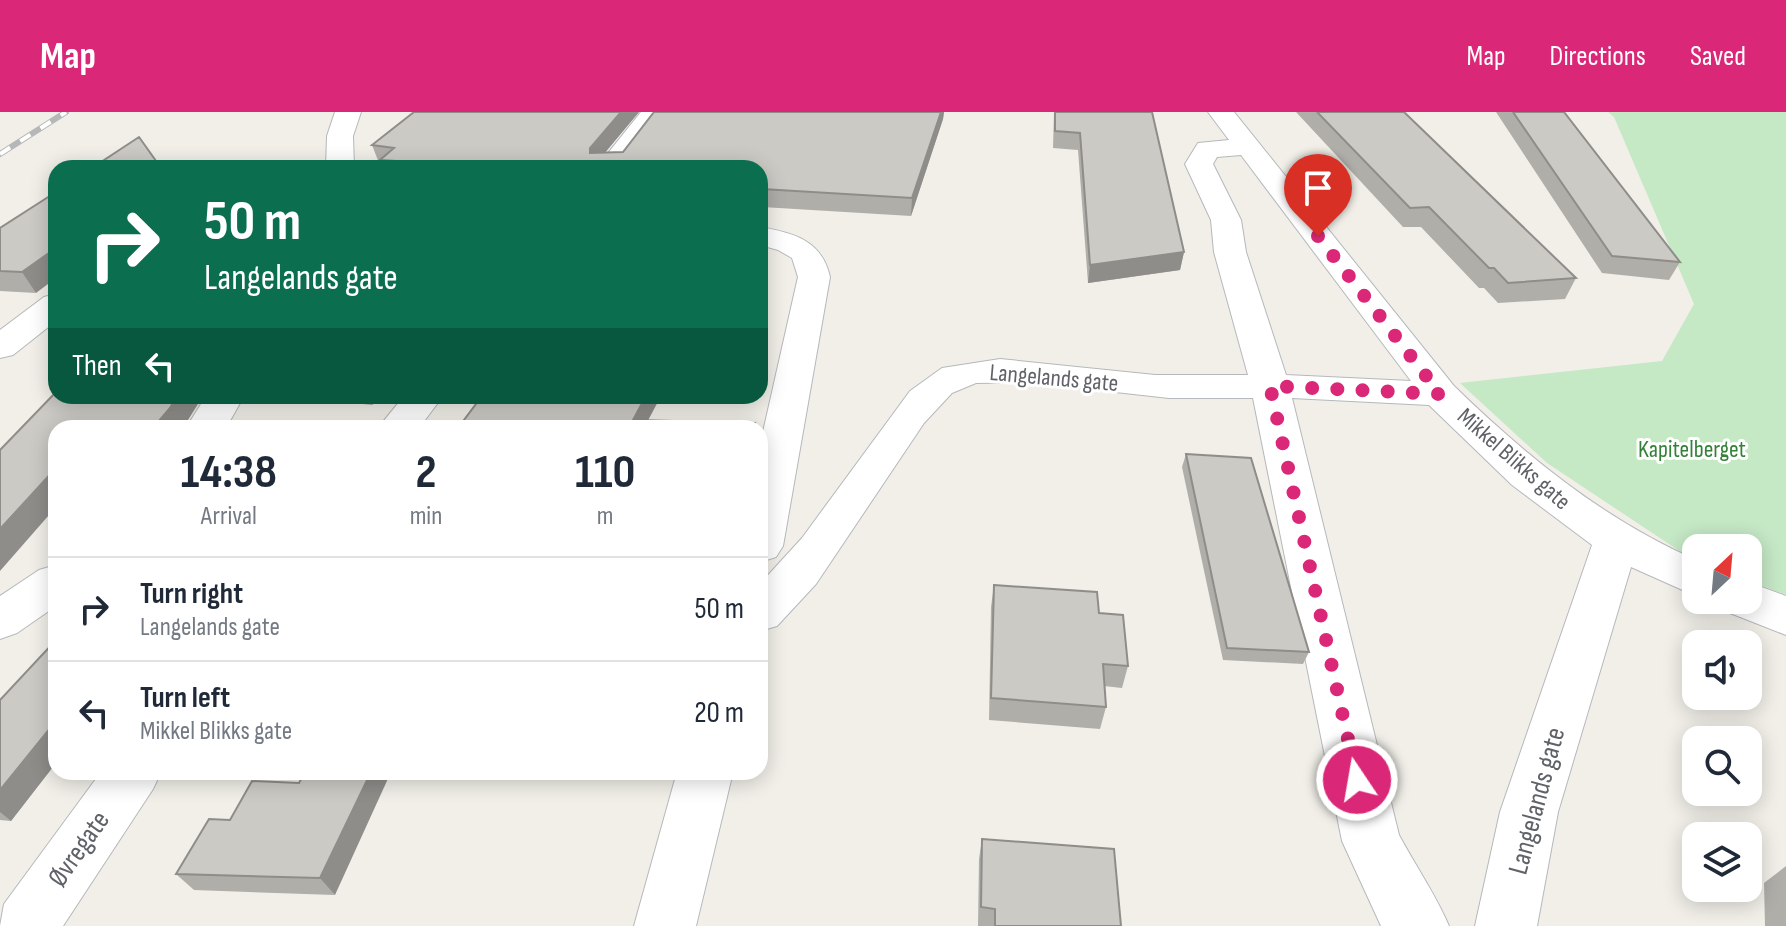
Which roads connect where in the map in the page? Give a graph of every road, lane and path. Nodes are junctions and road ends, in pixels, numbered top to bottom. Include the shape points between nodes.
1 (348, 112) edge
2 (654, 112) edge
3 (1221, 112) edge
4 (1248, 147) junction
5 (340, 160) edge
6 (616, 160) edge
7 (768, 238) edge
8 (48, 310) edge
9 (0, 347) edge
10 (1270, 386) junction
11 (1440, 394) junction
12 (418, 404) edge
13 (404, 420) edge
14 (768, 506) edge
15 (1616, 541) junction
16 (1682, 572) edge
17 (48, 587) edge
18 (1762, 606) edge
19 (768, 607) edge
20 (1786, 616) edge
21 (0, 620) edge
22 (127, 780) edge
23 (703, 780) edge
24 (26, 926) edge
25 (665, 926) edge
26 (1418, 926) edge
27 (1506, 926) edge

1 - 5 street
2 - 6 street
3 - 4 street, Mikkel Blikks gate
4 - 10 street via 1208,149 1199,164 1226,220 1230,252
4 - 11 street, Mikkel Blikks gate
7 - 14 street via 798,246 813,262 814,277
8 - 9 street
10 - 11 street, Langelands gate
10 - 19 street, Langelands gate via 1154,386 1017,371 953,377 929,393 901,426 815,553
10 - 26 street via 1371,841
11 - 15 street, Mikkel Blikks gate via 1548,493
12 - 13 street
15 - 16 street, Mikkel Blikks gate
15 - 27 street, Langelands gate via 1529,812
17 - 21 street
18 - 20 street
22 - 24 street, Øvregate
23 - 25 street

